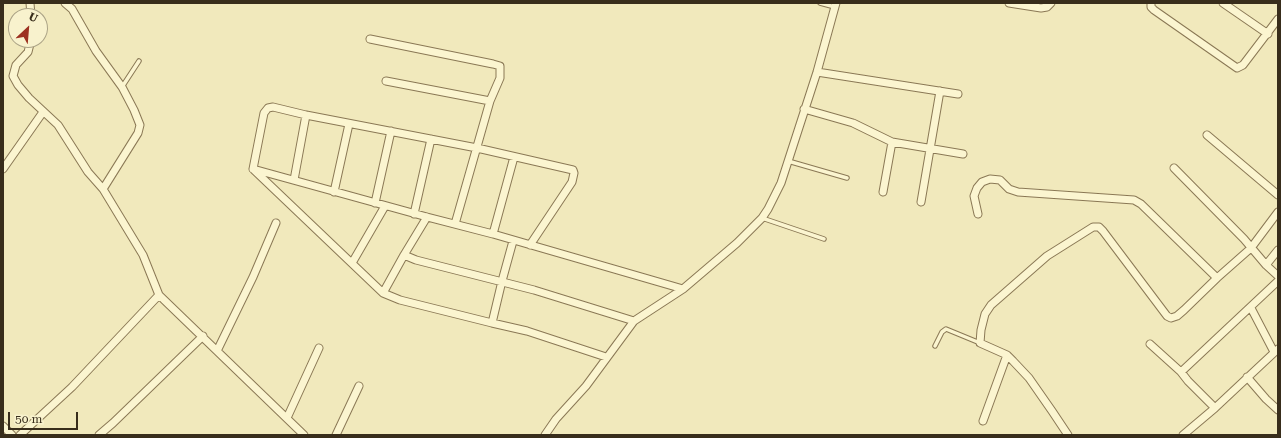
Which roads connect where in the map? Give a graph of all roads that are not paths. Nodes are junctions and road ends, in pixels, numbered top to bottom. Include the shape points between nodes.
1 (65, 3) edge
2 (820, 3) edge
3 (1009, 3) edge
4 (1051, 3) edge
5 (1151, 3) edge
6 (1223, 3) edge
7 (835, 5) edge
8 (1278, 19) edge
9 (1268, 34) junction
10 (370, 39) dead end
11 (29, 48) edge
12 (138, 61) dead end
13 (817, 72) junction
14 (386, 81) dead end
15 (122, 87) junction
16 (940, 91) junction
17 (958, 94) dead end
18 (490, 102) junction
19 (804, 109) junction
20 (43, 112) junction
21 (306, 115) junction
22 (348, 124) junction
23 (391, 132) junction
24 (1207, 135) dead end
25 (431, 139) junction
26 (892, 142) junction
27 (477, 148) junction
28 (930, 149) junction
29 (963, 154) dead end
30 (514, 157) junction
31 (788, 161) junction
32 (3, 168) edge
33 (1174, 168) dead end
34 (253, 169) junction
35 (847, 178) dead end
36 (294, 180) junction
37 (103, 189) junction
38 (334, 192) junction
39 (883, 192) dead end
40 (1278, 195) edge
41 (921, 202) dead end
42 (375, 203) junction
43 (385, 206) junction
44 (1278, 212) edge
45 (414, 214) junction
46 (978, 214) dead end
47 (427, 217) junction
48 (762, 218) junction
49 (276, 223) dead end
50 (455, 224) junction
51 (493, 234) junction
52 (824, 239) dead end
53 (513, 241) junction
54 (530, 245) junction
55 (1251, 248) junction
56 (1278, 250) edge
57 (404, 255) junction
58 (352, 263) junction
59 (1266, 265) junction
60 (1278, 276) edge
61 (1218, 278) junction
62 (502, 281) junction
63 (1278, 281) edge
64 (683, 289) junction
65 (383, 293) junction
66 (159, 295) junction
67 (1251, 308) junction
68 (634, 321) junction
69 (492, 323) junction
70 (203, 336) junction
71 (980, 343) junction
72 (1150, 344) dead end
73 (935, 346) dead end
74 (319, 348) dead end
75 (217, 350) junction
76 (1276, 350) edge
77 (1007, 356) junction
78 (606, 357) junction
79 (1181, 372) junction
80 (1247, 377) junction
81 (359, 386) dead end
82 (1215, 408) junction
83 (1278, 410) edge
84 (287, 418) junction
85 (983, 421) dead end
86 (3, 426) edge
87 (12, 435) edge
88 (20, 435) edge
89 (99, 435) edge
90 (304, 435) edge
91 (336, 435) edge
92 (545, 435) edge
93 (1068, 435) edge
94 (1183, 435) edge

1 - 15 street via 72,9 96,51
2 - 7 lane
3 - 4 street via 1041,8
5 - 9 street via 1154,10 1237,68 1243,65
6 - 9 street
7 - 13 street
8 - 9 street
10 - 18 street via 500,66 500,78
11 - 20 street via 16,65 13,76
12 - 15 lane
13 - 16 street
13 - 19 street
14 - 18 street
15 - 37 street via 140,125 138,134
16 - 17 street
16 - 28 street
18 - 27 street
19 - 26 street via 854,123
19 - 31 street
20 - 32 street
20 - 37 street via 58,125 88,172
21 - 22 street
21 - 34 street via 273,107 266,109
21 - 36 street
22 - 23 street
22 - 38 street
23 - 25 street
23 - 42 street
24 - 40 street
25 - 27 street
25 - 45 street
26 - 28 street
26 - 39 street
27 - 30 street
27 - 50 street
28 - 29 street
28 - 41 street
30 - 51 street
30 - 54 street via 564,167 573,170 574,173 572,182
31 - 35 lane
31 - 48 street via 775,197
33 - 55 street
34 - 36 street
34 - 58 street
36 - 38 street
37 - 66 street via 143,256
38 - 42 street
42 - 43 street
43 - 45 street
43 - 58 street
44 - 55 street
45 - 47 street
46 - 61 street via 974,196 982,182 990,179 1000,180 1009,189 1018,192 1134,200 1146,208
47 - 50 street
47 - 57 street
48 - 52 lane
48 - 64 street
49 - 75 street via 253,278
50 - 51 street
51 - 53 street
53 - 54 street
53 - 62 street
54 - 64 street
55 - 59 street
55 - 61 street
56 - 59 street
57 - 62 street
57 - 65 street
58 - 65 street
59 - 60 street
61 - 71 street via 1177,316 1171,318 1103,230 1093,227 1048,256 991,305 985,314
62 - 68 street
62 - 69 street
63 - 67 street
64 - 68 street
65 - 69 street via 400,300
66 - 70 street
66 - 88 street via 72,387
67 - 76 street
67 - 79 street
68 - 78 street
69 - 78 street via 527,331
70 - 75 street
70 - 89 street
71 - 73 lane via 946,329
71 - 77 street
72 - 79 street
74 - 84 street
75 - 84 street
76 - 80 street
77 - 85 street
77 - 93 street via 1029,378
78 - 92 street via 586,386 556,418
79 - 82 street
80 - 82 street
80 - 83 street
81 - 91 street
82 - 94 street
84 - 90 street
86 - 87 street

